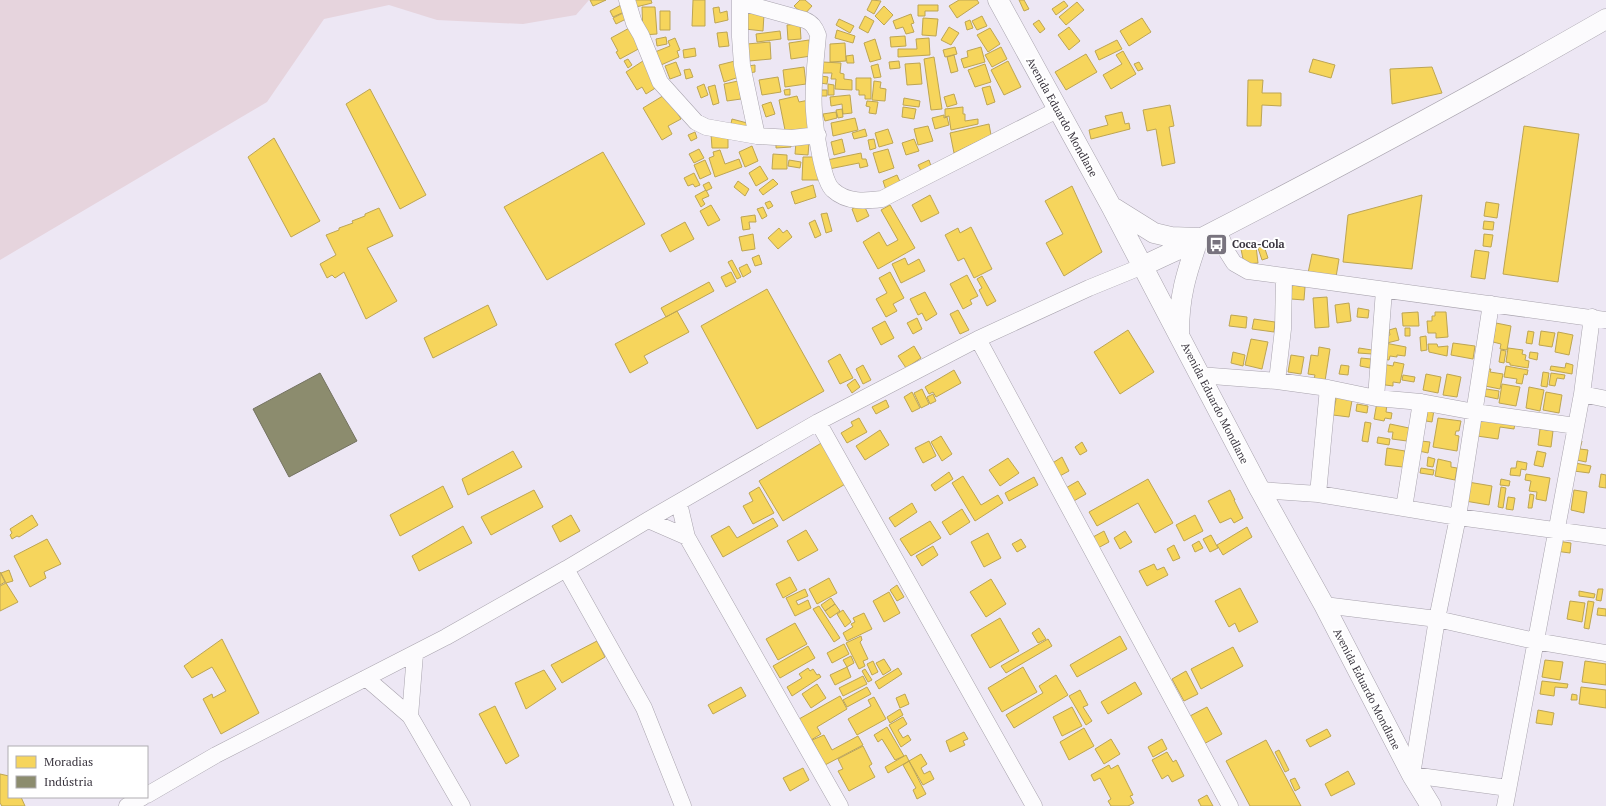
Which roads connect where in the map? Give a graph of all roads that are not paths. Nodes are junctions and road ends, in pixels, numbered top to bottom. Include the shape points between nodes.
1 (627, 0) edge
2 (998, 0) edge
3 (740, 1) edge
4 (1606, 19) edge
5 (1057, 110) junction
6 (818, 135) junction
7 (757, 136) junction
8 (1111, 206) junction
9 (1206, 236) junction
10 (1143, 266) junction
11 (1284, 276) junction
12 (1384, 290) junction
13 (1491, 304) junction
14 (1599, 319) edge
15 (1179, 335) junction
16 (978, 339) junction
17 (1199, 375) junction
18 (1277, 381) junction
19 (1328, 388) junction
20 (1582, 394) junction
21 (1376, 398) junction
22 (1606, 399) edge
23 (1421, 402) junction
24 (1475, 412) junction
25 (818, 422) junction
26 (1576, 426) junction
27 (1260, 490) junction
28 (1318, 494) junction
29 (679, 503) junction
30 (1404, 508) junction
31 (1458, 518) junction
32 (648, 520) junction
33 (1556, 531) junction
34 (1606, 536) edge
35 (687, 537) junction
36 (566, 570) junction
37 (1324, 605) junction
38 (1437, 619) junction
39 (1535, 641) junction
40 (1606, 653) edge
41 (415, 654) junction
42 (366, 678) junction
43 (410, 716) junction
44 (1412, 775) junction
45 (1508, 788) junction
46 (148, 794) edge
47 (141, 798) edge
48 (127, 806) edge
49 (462, 806) edge
50 (683, 806) edge
51 (840, 806) edge
52 (1034, 806) edge
53 (1230, 806) edge
54 (1431, 806) edge
55 (1505, 806) edge

1 - 7 street via 634,23 660,82 687,114 706,127
2 - 5 main road, Avenida Eduardo Mondlane
3 - 6 street via 805,20 815,28 818,35 814,110
3 - 7 street via 742,66
4 - 9 main road via 1347,162
5 - 6 street via 882,199 862,201 832,190 825,177
5 - 8 main road, Avenida Eduardo Mondlane
6 - 7 street via 792,138
8 - 9 main road via 1154,233 1171,237
8 - 10 main road, Avenida Eduardo Mondlane
9 - 10 main road
9 - 11 street via 1227,252 1234,263 1248,271
9 - 15 main road via 1181,293
10 - 15 main road, Avenida Eduardo Mondlane
10 - 16 street
11 - 12 street
11 - 18 street via 1283,329
12 - 13 street
12 - 21 street
13 - 14 street
13 - 24 street
14 - 20 street
15 - 17 main road, Avenida Eduardo Mondlane
16 - 25 street
16 - 53 street
17 - 18 street
17 - 27 main road, Avenida Eduardo Mondlane
18 - 19 street
19 - 21 street
19 - 28 street
20 - 22 street
20 - 26 street
21 - 23 street
23 - 24 street
23 - 30 street
24 - 26 street
24 - 31 street
25 - 29 street
25 - 52 street
26 - 33 street
27 - 28 street
27 - 37 main road, Avenida Eduardo Mondlane
28 - 30 street
29 - 32 street
29 - 35 street
30 - 31 street
31 - 33 street
31 - 38 street
32 - 35 street
32 - 36 street
33 - 34 street
33 - 39 street
35 - 51 street
36 - 41 street
36 - 50 street via 644,708
37 - 38 street
37 - 44 main road, Avenida Eduardo Mondlane
38 - 39 street
38 - 44 street
39 - 40 street
39 - 45 street
41 - 42 street
41 - 43 street
42 - 43 street
42 - 46 street via 216,755
43 - 49 street
44 - 45 street
44 - 54 main road, Avenida Eduardo Mondlane
45 - 55 street
47 - 48 street

